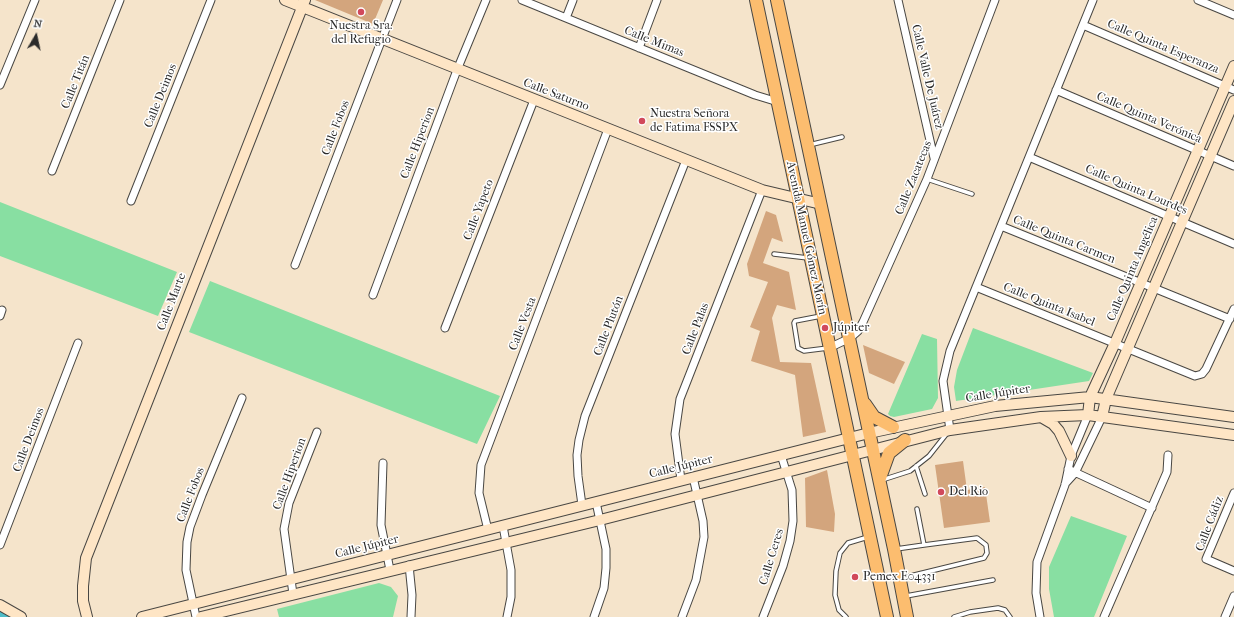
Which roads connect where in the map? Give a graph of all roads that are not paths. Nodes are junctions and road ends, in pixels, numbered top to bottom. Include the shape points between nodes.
1 (35, 0) edge
2 (120, 0) edge
3 (210, 0) edge
4 (285, 0) edge
5 (397, 0) edge
6 (486, 0) edge
7 (522, 0) edge
8 (573, 0) edge
9 (657, 0) edge
10 (756, 0) edge
11 (777, 0) edge
12 (898, 0) edge
13 (995, 0) edge
14 (1093, 0) edge
15 (1198, 0) edge
16 (303, 4) edge
17 (1234, 15) edge
18 (566, 18) junction
19 (1083, 26) junction
20 (382, 38) junction
21 (639, 48) junction
22 (1234, 66) edge
23 (458, 70) junction
24 (0, 85) edge
25 (1230, 88) edge
26 (1056, 90) junction
27 (534, 100) junction
28 (1234, 101) edge
29 (778, 102) junction
30 (608, 129) junction
31 (842, 137) dead end
32 (808, 145) junction
33 (1198, 151) junction
34 (1211, 156) junction
35 (1029, 157) junction
36 (935, 158) junction
37 (686, 160) junction
38 (1234, 166) edge
39 (52, 171) dead end
40 (927, 179) junction
41 (762, 190) junction
42 (972, 194) dead end
43 (798, 200) junction
44 (131, 201) dead end
45 (821, 204) junction
46 (1169, 217) junction
47 (1183, 222) junction
48 (1001, 226) junction
49 (1234, 244) edge
50 (774, 254) dead end
51 (810, 258) junction
52 (296, 265) dead end
53 (1141, 283) junction
54 (976, 287) junction
55 (1155, 289) junction
56 (373, 295) dead end
57 (1234, 309) edge
58 (822, 316) junction
59 (1230, 319) junction
60 (445, 328) dead end
61 (850, 338) junction
62 (78, 343) dead end
63 (1115, 343) junction
64 (829, 348) junction
65 (1129, 349) junction
66 (1090, 397) junction
67 (242, 398) dead end
68 (862, 399) junction
69 (1106, 399) junction
70 (948, 415) junction
71 (1088, 415) junction
72 (1041, 417) junction
73 (1102, 417) junction
74 (1234, 417) edge
75 (893, 427) junction
76 (950, 430) junction
77 (317, 432) dead end
78 (870, 433) junction
79 (1234, 435) edge
80 (848, 438) junction
81 (905, 440) junction
82 (873, 449) junction
83 (852, 454) junction
84 (781, 455) junction
85 (1168, 455) dead end
86 (1071, 456) junction
87 (383, 463) dead end
88 (916, 466) junction
89 (1068, 469) junction
90 (787, 471) junction
91 (1075, 473) junction
92 (693, 477) junction
93 (681, 480) junction
94 (879, 481) junction
95 (1065, 484) junction
96 (1234, 493) edge
97 (925, 494) dead end
98 (697, 495) junction
99 (596, 502) junction
100 (582, 505) junction
101 (1152, 508) junction
102 (917, 509) dead end
103 (600, 520) junction
104 (503, 526) junction
105 (488, 530) junction
106 (869, 536) junction
107 (507, 542) junction
108 (0, 545) edge
109 (924, 545) junction
110 (894, 549) junction
111 (387, 556) junction
112 (409, 565) junction
113 (390, 570) junction
114 (1234, 571) edge
115 (290, 579) junction
116 (899, 579) junction
117 (993, 580) dead end
118 (293, 594) junction
119 (1234, 596) edge
120 (903, 597) junction
121 (193, 604) junction
122 (0, 605) edge
123 (21, 617) edge
124 (87, 617) edge
125 (142, 617) edge
126 (196, 617) edge
127 (201, 617) edge
128 (411, 617) edge
129 (507, 617) edge
130 (594, 617) edge
131 (682, 617) edge
132 (763, 617) edge
133 (846, 617) edge
134 (887, 617) edge
135 (907, 617) edge
136 (954, 617) edge
137 (1010, 617) edge
138 (1040, 617) edge
139 (1104, 617) edge
140 (1225, 617) edge

1 - 24 street
2 - 39 street, Calle Titán
3 - 44 street, Calle Deimos
4 - 16 street, Calle Saturno
5 - 20 street, Calle Fobos
6 - 23 street, Calle Hiperion
7 - 18 street, Calle Mimas
8 - 18 street
9 - 21 street
10 - 29 main road, Avenida Manuel Gómez Morín
11 - 32 main road, Avenida Manuel Gómez Morín
12 - 36 street, Calle Valle De Juárez
13 - 36 street, Calle Zacatecas
14 - 19 street
15 - 17 street
16 - 20 street, Calle Saturno
16 - 124 street, Calle Marte via 86,558 83,600
18 - 21 street, Calle Mimas
19 - 25 street, Calle Quinta Esperanza
19 - 26 street
20 - 23 street, Calle Saturno
20 - 52 street, Calle Fobos
21 - 29 street, Calle Mimas
22 - 25 street, Calle Quinta Angélica
23 - 27 street, Calle Saturno
23 - 56 street, Calle Hiperion
25 - 33 street, Calle Quinta Angélica
26 - 33 street, Calle Quinta Verónica
26 - 35 street
27 - 30 street, Calle Saturno
27 - 60 street, Calle Yapeto
28 - 34 street, Calle Quinta Angélica
29 - 43 main road, Avenida Manuel Gómez Morín
30 - 37 street, Calle Saturno
30 - 105 street, Calle Vesta via 482,465 479,493
31 - 32 lane
32 - 45 main road, Avenida Manuel Gómez Morín
33 - 34 street, Calle Quinta Verónica
33 - 46 street, Calle Quinta Angélica
34 - 38 street, Calle Quinta Verónica
34 - 47 street, Calle Quinta Angélica
35 - 46 street, Calle Quinta Lourdes
35 - 48 street
36 - 40 street, Calle Zacatecas
37 - 41 street, Calle Saturno
37 - 100 street, Calle Plutón via 585,416 577,455
40 - 42 lane
40 - 61 street, Calle Zacatecas via 860,328
41 - 43 street, Calle Saturno
41 - 93 street, Calle Palas via 680,399 675,434
43 - 45 street, Calle Saturno
43 - 51 main road, Avenida Manuel Gómez Morín
45 - 61 main road, Avenida Manuel Gómez Morín
46 - 47 street, Calle Quinta Lourdes
46 - 53 street, Calle Quinta Angélica
47 - 49 street, Calle Quinta Lourdes
47 - 55 street, Calle Quinta Angélica
48 - 53 street, Calle Quinta Carmen
48 - 54 street
50 - 51 lane
51 - 58 main road, Avenida Manuel Gómez Morín
53 - 55 street, Calle Quinta Carmen
53 - 63 street, Calle Quinta Angélica
54 - 63 street, Calle Quinta Isabel
54 - 70 street via 957,331 946,367 943,381
55 - 59 street, Calle Quinta Carmen
55 - 65 street, Calle Quinta Angélica
57 - 59 street, Calle Quinta Isabel
58 - 64 main road, Avenida Manuel Gómez Morín
58 - 64 lane via 795,321 798,348 804,351
59 - 65 street, Calle Quinta Isabel via 1206,369 1199,376
61 - 64 street, Calle Zacatecas
61 - 68 main road, Avenida Manuel Gómez Morín
62 - 108 street, Calle Deimos
63 - 65 street, Calle Quinta Isabel
63 - 66 street, Calle Quinta Angélica
64 - 80 main road, Avenida Manuel Gómez Morín
65 - 69 street, Calle Quinta Angélica
66 - 69 street, Calle Júpiter
66 - 70 street, Calle Júpiter via 995,406
66 - 71 street, Calle Quinta Angélica
67 - 121 street, Calle Fobos via 190,527 186,563
68 - 75 main road via 874,417
68 - 78 main road, Avenida Manuel Gómez Morín
69 - 73 street, Calle Quinta Angélica
69 - 74 street, Calle Júpiter
70 - 75 street, Calle Júpiter
70 - 76 street
71 - 72 street
71 - 73 street
71 - 86 street, Calle Quinta Angélica
72 - 76 street
72 - 86 street via 1059,431
73 - 79 street
73 - 91 street, Calle Quinta Angélica
75 - 78 street, Calle Júpiter
76 - 81 street
76 - 88 lane via 929,456
77 - 115 street, Calle Hiperion via 289,503 286,518 284,529
78 - 80 street, Calle Júpiter
78 - 82 main road, Avenida Manuel Gómez Morín
80 - 83 main road, Avenida Manuel Gómez Morín
80 - 84 street, Calle Júpiter
81 - 82 street
81 - 94 main road via 889,453
82 - 83 street
82 - 94 main road, Avenida Manuel Gómez Morín
83 - 90 street
83 - 106 main road, Avenida Manuel Gómez Morín
84 - 90 street, Calle Ceres
84 - 92 street, Calle Júpiter
85 - 101 street via 1167,472
86 - 89 street, Calle Quinta Angélica
87 - 111 street via 381,525
88 - 94 lane via 900,476
88 - 97 lane
89 - 91 street
89 - 95 street, Calle Quinta Angélica
90 - 98 street
90 - 132 street, Calle Ceres via 794,504 790,541
91 - 95 street, Calle Quinta Angélica
91 - 101 street
92 - 93 street, Calle Júpiter
92 - 98 street
93 - 99 street, Calle Júpiter
94 - 110 main road, Avenida Manuel Gómez Morín
95 - 138 street, Calle Quinta Angélica via 1037,562 1036,588
96 - 114 street, Calle Cádiz via 1206,559
98 - 103 street
98 - 131 street via 704,536 696,580
99 - 100 street, Calle Júpiter
99 - 103 street
100 - 104 street, Calle Júpiter
101 - 139 street
102 - 109 lane
103 - 107 street
103 - 130 street via 606,549 606,568 604,588
104 - 105 street, Calle Júpiter
104 - 107 street
105 - 111 street, Calle Júpiter
106 - 133 lane via 848,543 840,553 835,595 840,610
106 - 134 main road, Avenida Manuel Gómez Morín
107 - 112 street
107 - 129 street via 511,570 511,597
109 - 110 lane
109 - 116 lane via 977,538 984,542 987,551 984,558
110 - 116 main road, Avenida Manuel Gómez Morín
111 - 113 street
111 - 115 street, Calle Júpiter
112 - 113 street
112 - 128 street
113 - 118 street
115 - 118 street, Calle Hiperion
115 - 121 street, Calle Júpiter
116 - 120 main road, Avenida Manuel Gómez Morín
117 - 120 lane
118 - 127 street
119 - 140 street
120 - 135 main road, Avenida Manuel Gómez Morín
121 - 125 street, Calle Júpiter
121 - 126 street, Calle Fobos
122 - 123 street
136 - 137 lane via 998,608 1005,610

